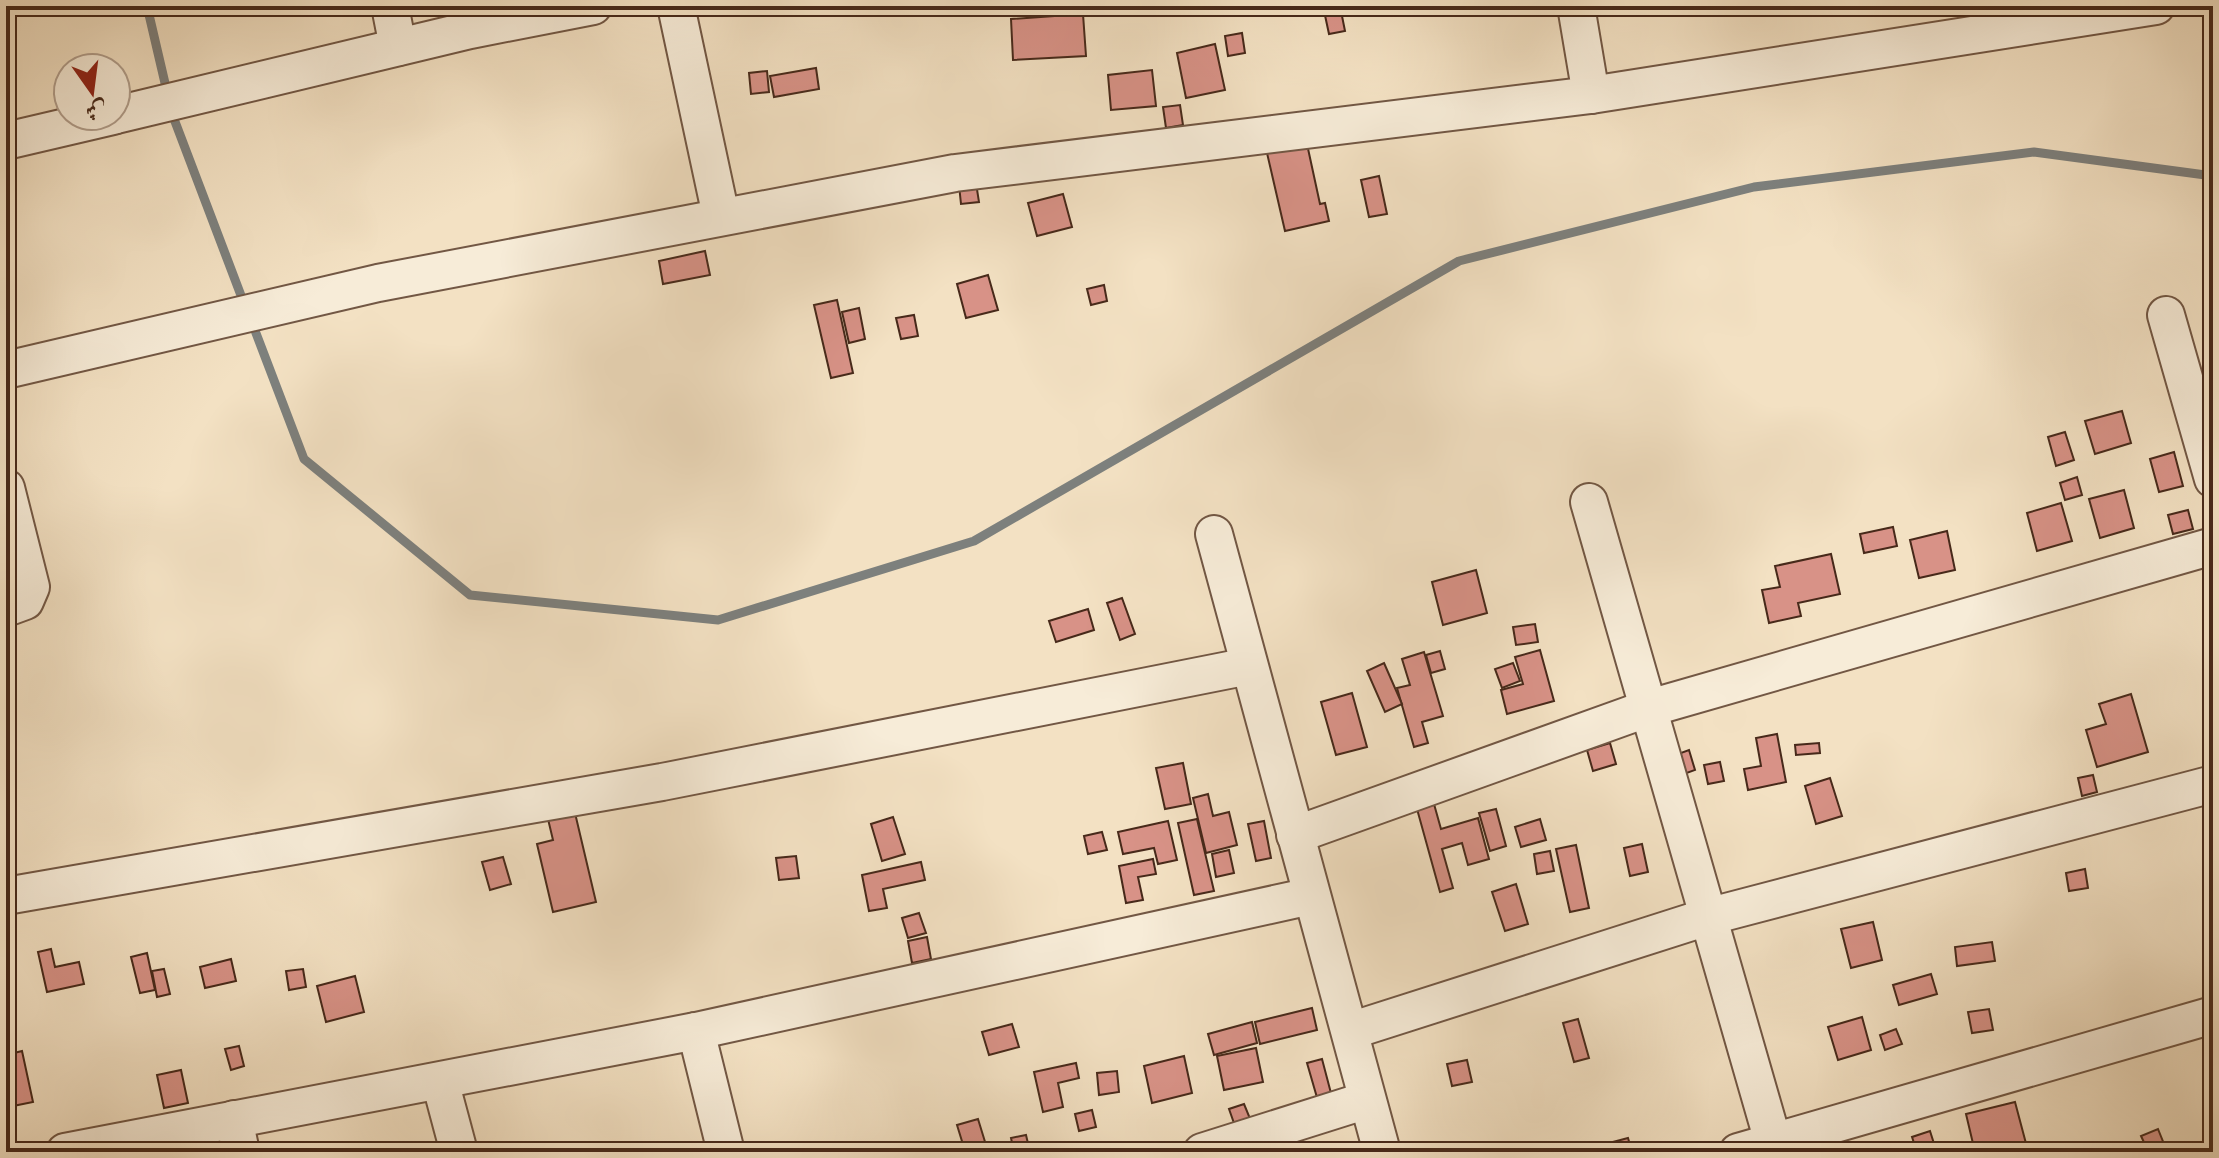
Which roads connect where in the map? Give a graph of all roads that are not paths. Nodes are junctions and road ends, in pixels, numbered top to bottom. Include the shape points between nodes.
1 (390, 6) edge
2 (593, 6) edge
3 (676, 6) edge
4 (1576, 6) edge
5 (2156, 6) edge
6 (2004, 18) edge
7 (398, 47) junction
8 (1591, 95) junction
9 (132, 112) edge
10 (52, 130) edge
11 (6, 141) edge
12 (721, 216) junction
13 (2166, 315) dead end
14 (6, 370) edge
15 (2213, 479) edge
16 (6, 488) edge
17 (1589, 502) dead end
18 (1214, 534) dead end
19 (2213, 546) edge
20 (6, 608) edge
21 (1249, 666) junction
22 (1646, 709) junction
23 (2213, 784) edge
24 (1295, 835) junction
25 (6, 896) edge
26 (1311, 896) junction
27 (1707, 917) junction
28 (2213, 1015) edge
29 (696, 1031) junction
30 (1350, 1031) junction
31 (440, 1081) junction
32 (1367, 1100) junction
33 (238, 1136) edge
34 (1775, 1146) edge
35 (65, 1152) edge
36 (459, 1152) edge
37 (726, 1152) edge
38 (1202, 1152) edge
39 (1382, 1152) edge
40 (1738, 1152) edge

1 - 7 street
2 - 7 street
3 - 12 street
4 - 8 street
5 - 6 street
6 - 8 street
7 - 9 street
8 - 12 street via 955,173
10 - 11 street
12 - 14 street via 378,283
13 - 15 street
16 - 20 street via 31,587 25,601
17 - 22 street
18 - 21 street
19 - 22 street
21 - 24 street
21 - 25 street via 662,782
22 - 24 street
22 - 27 street
23 - 27 street
24 - 26 street
26 - 29 street
26 - 30 street
27 - 30 street
27 - 34 street
28 - 34 street
29 - 31 street
29 - 37 street
30 - 32 street
31 - 33 street
31 - 36 street
32 - 38 street
32 - 39 street
33 - 35 street
34 - 40 street

